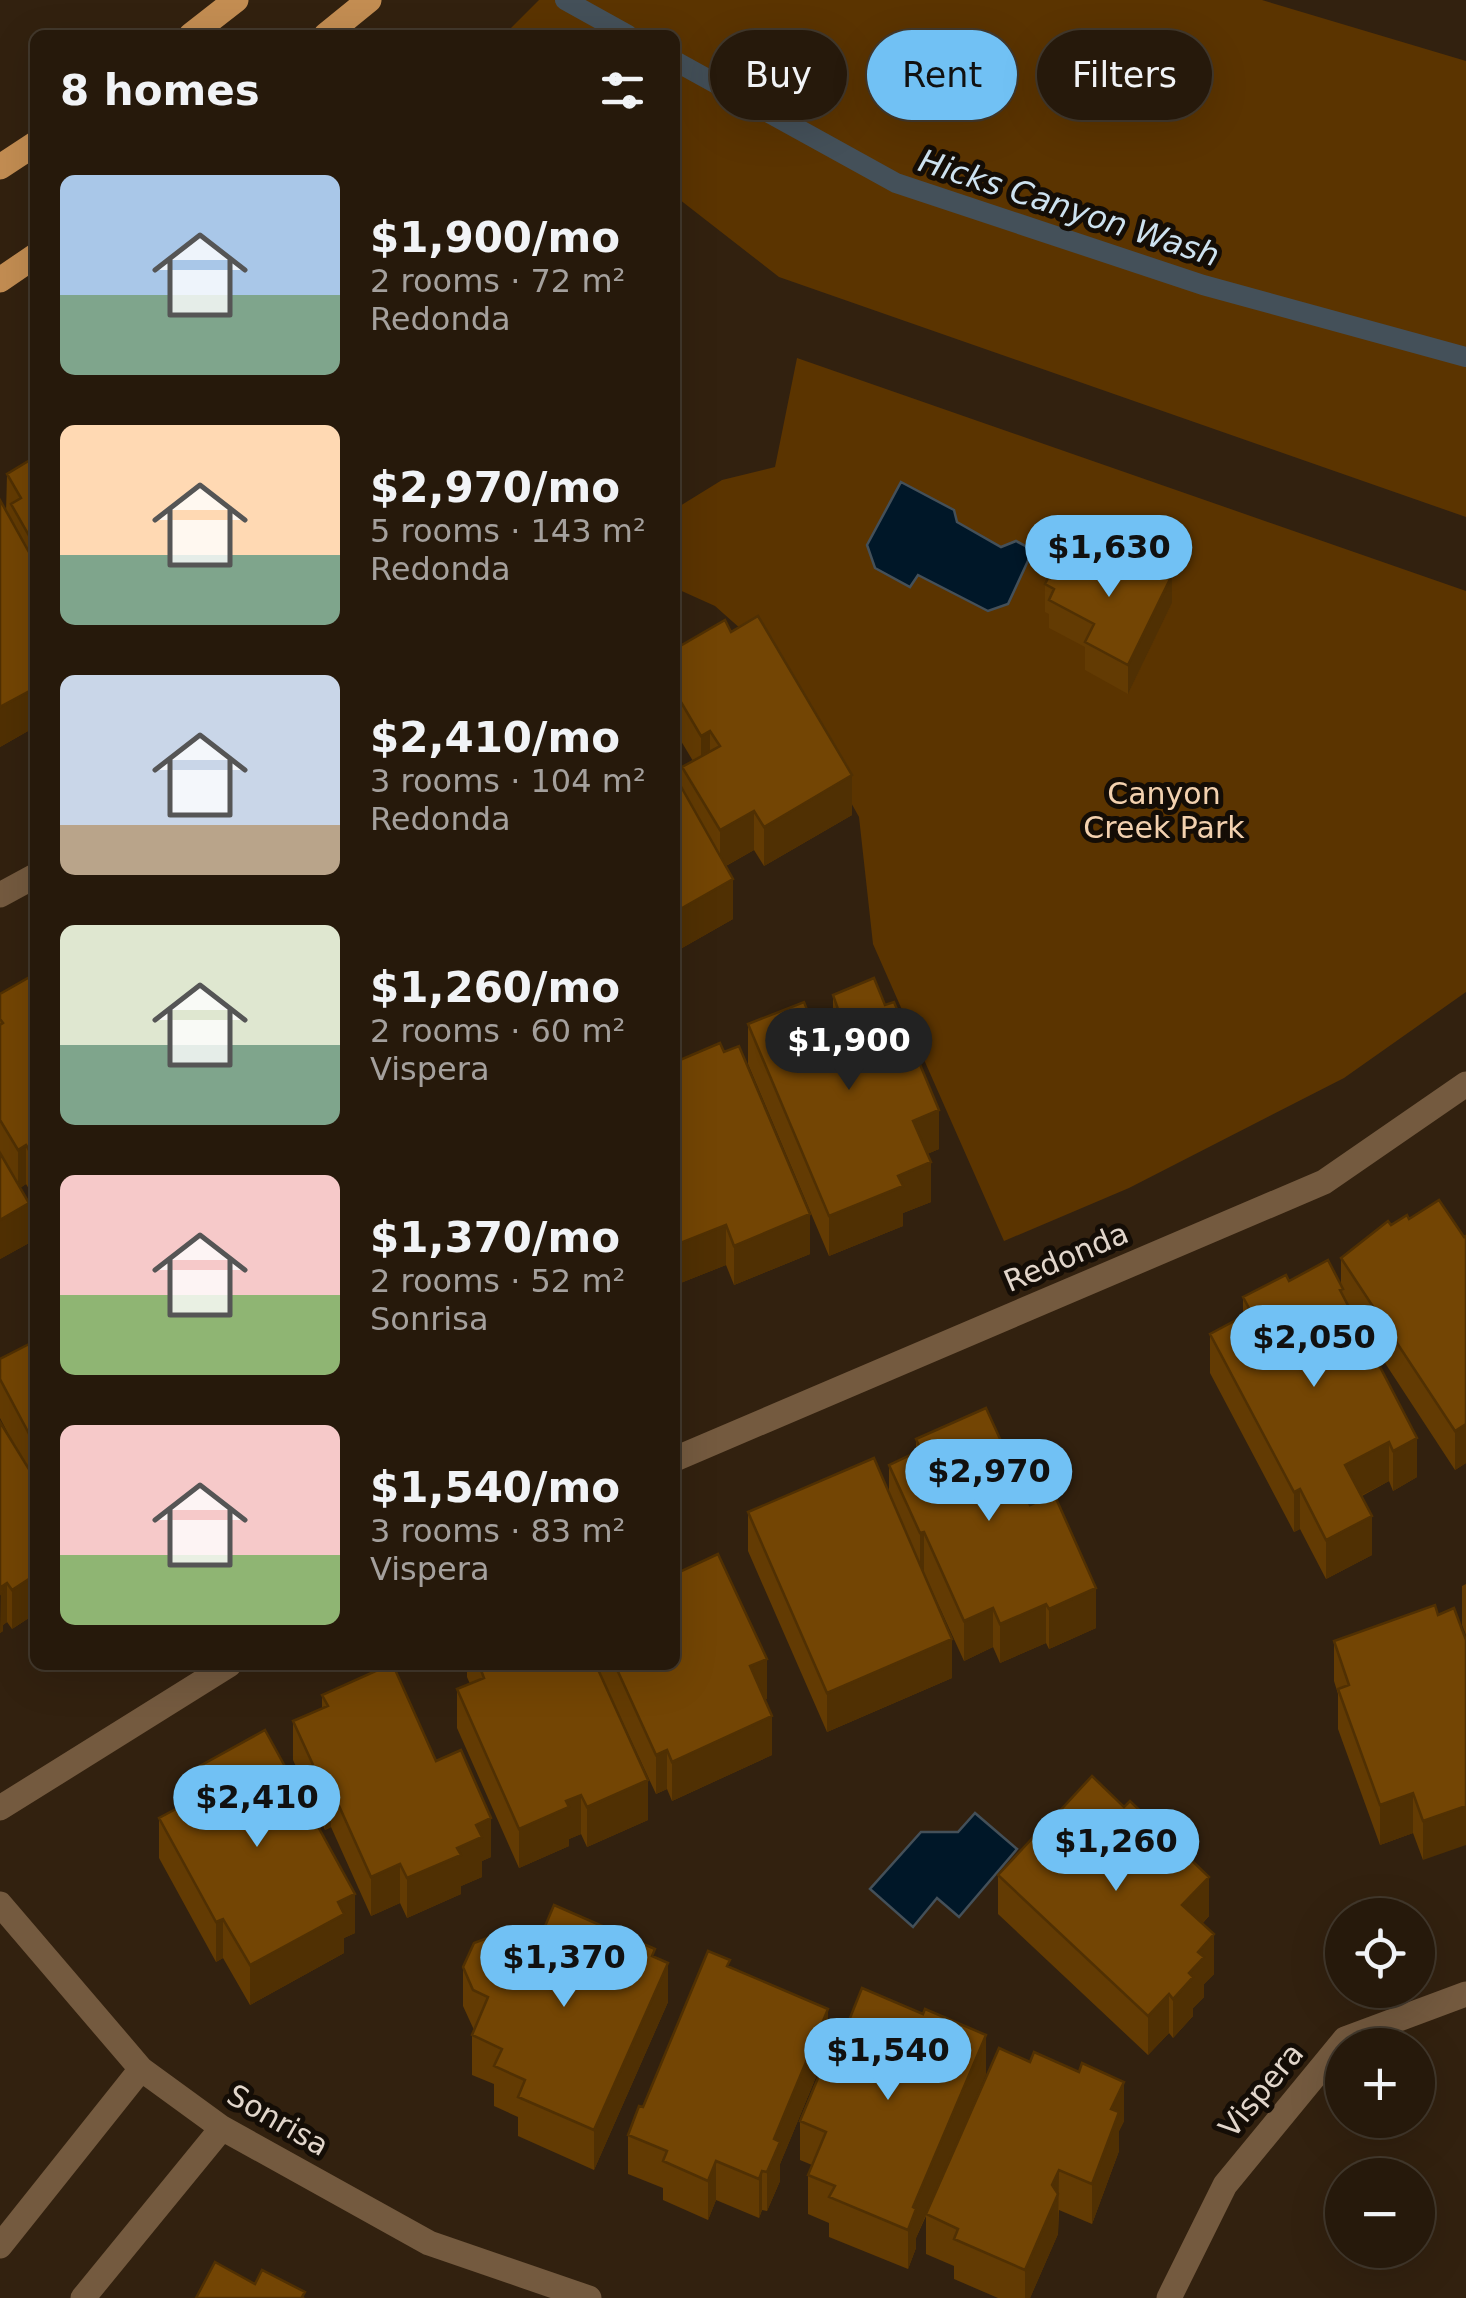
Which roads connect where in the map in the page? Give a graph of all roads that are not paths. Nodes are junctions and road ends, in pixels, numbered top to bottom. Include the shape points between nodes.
1 (236, 0) edge
2 (370, 0) edge
3 (197, 30) edge
4 (332, 30) edge
5 (30, 147) edge
6 (0, 168) edge
7 (30, 259) edge
8 (0, 280) edge
9 (30, 879) edge
10 (0, 894) edge
11 (1466, 1084) edge
12 (680, 1457) edge
13 (221, 1670) edge
14 (0, 1808) edge
15 (0, 1904) edge
16 (1466, 1994) edge
17 (141, 2069) junction
18 (222, 2128) junction
19 (0, 2246) edge
20 (83, 2298) edge
21 (589, 2298) edge
22 (1169, 2298) edge

1 - 3 main road
2 - 4 main road
5 - 6 main road
7 - 8 main road
9 - 10 street
11 - 12 street, Redonda via 1324,1182
13 - 14 street
15 - 17 street, Sonrisa
16 - 22 street, Vispera via 1345,2039 1225,2185
17 - 18 street, Sonrisa
17 - 19 street
18 - 20 street
18 - 21 street, Sonrisa via 429,2243

